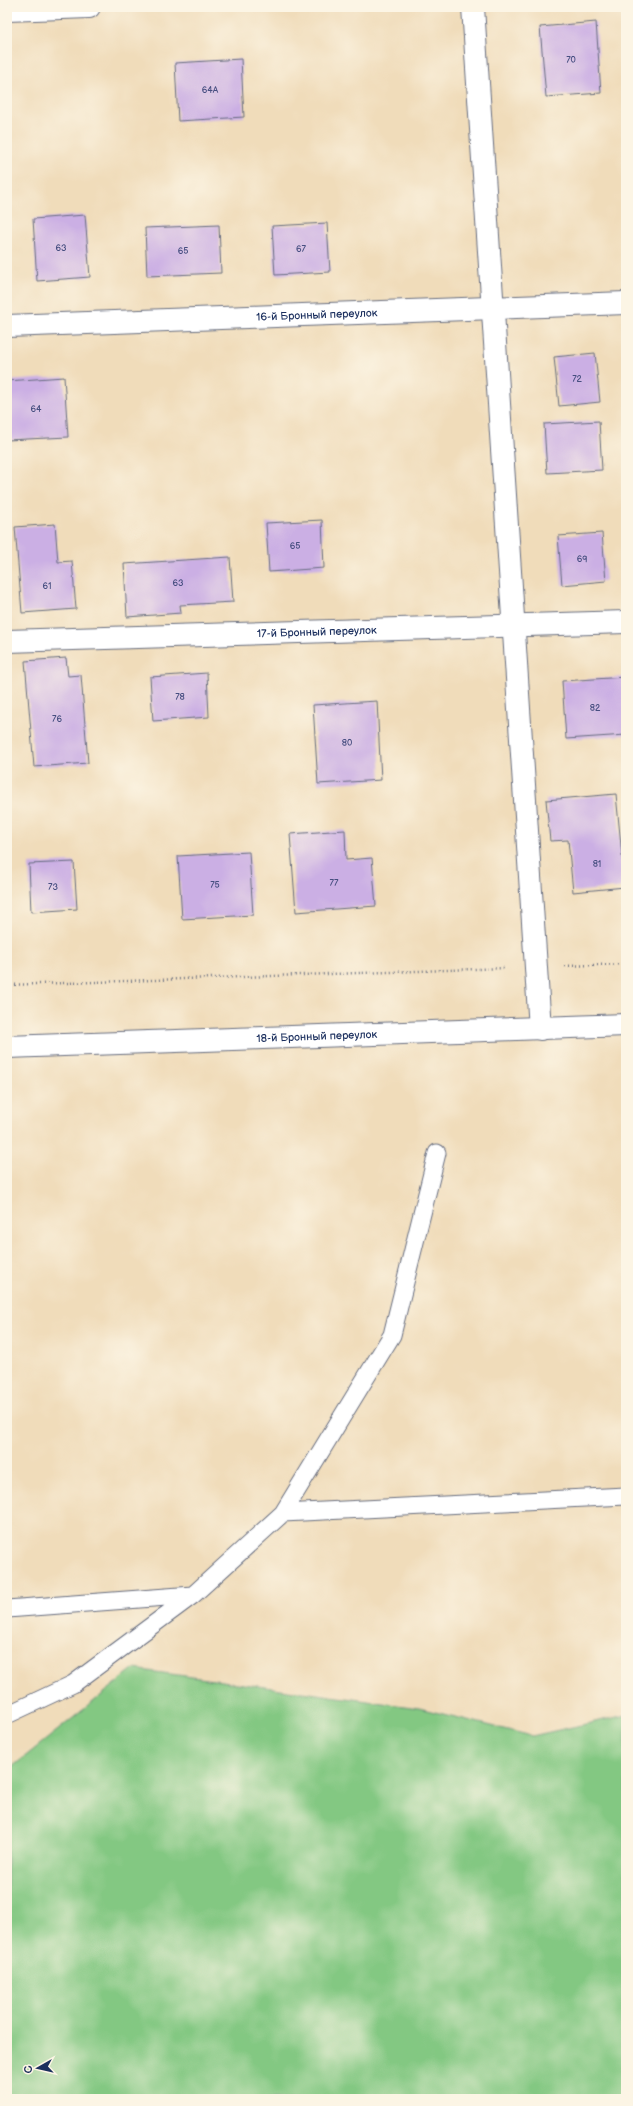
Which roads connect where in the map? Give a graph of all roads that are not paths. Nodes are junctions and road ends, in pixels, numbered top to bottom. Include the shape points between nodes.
1 (89, 7) edge
2 (473, 7) edge
3 (7, 10) edge
4 (626, 303) edge
5 (492, 308) junction
6 (7, 326) edge
7 (626, 622) edge
8 (514, 626) junction
9 (7, 641) edge
10 (626, 1026) edge
11 (540, 1029) junction
12 (7, 1047) edge
13 (437, 1153) dead end
14 (626, 1496) edge
15 (283, 1513) junction
16 (194, 1595) junction
17 (7, 1609) edge
18 (7, 1715) edge

1 - 3 street
2 - 5 street
4 - 5 street, 16-й Бронный переулок
5 - 6 street, 16-й Бронный переулок
5 - 8 street
7 - 8 street, 17-й Бронный переулок
8 - 9 street, 17-й Бронный переулок
8 - 11 street
10 - 11 street, 18-й Бронный переулок
11 - 12 street, 18-й Бронный переулок
13 - 15 lane via 392,1335
14 - 15 lane
15 - 16 lane
16 - 17 lane
16 - 18 lane via 73,1684

